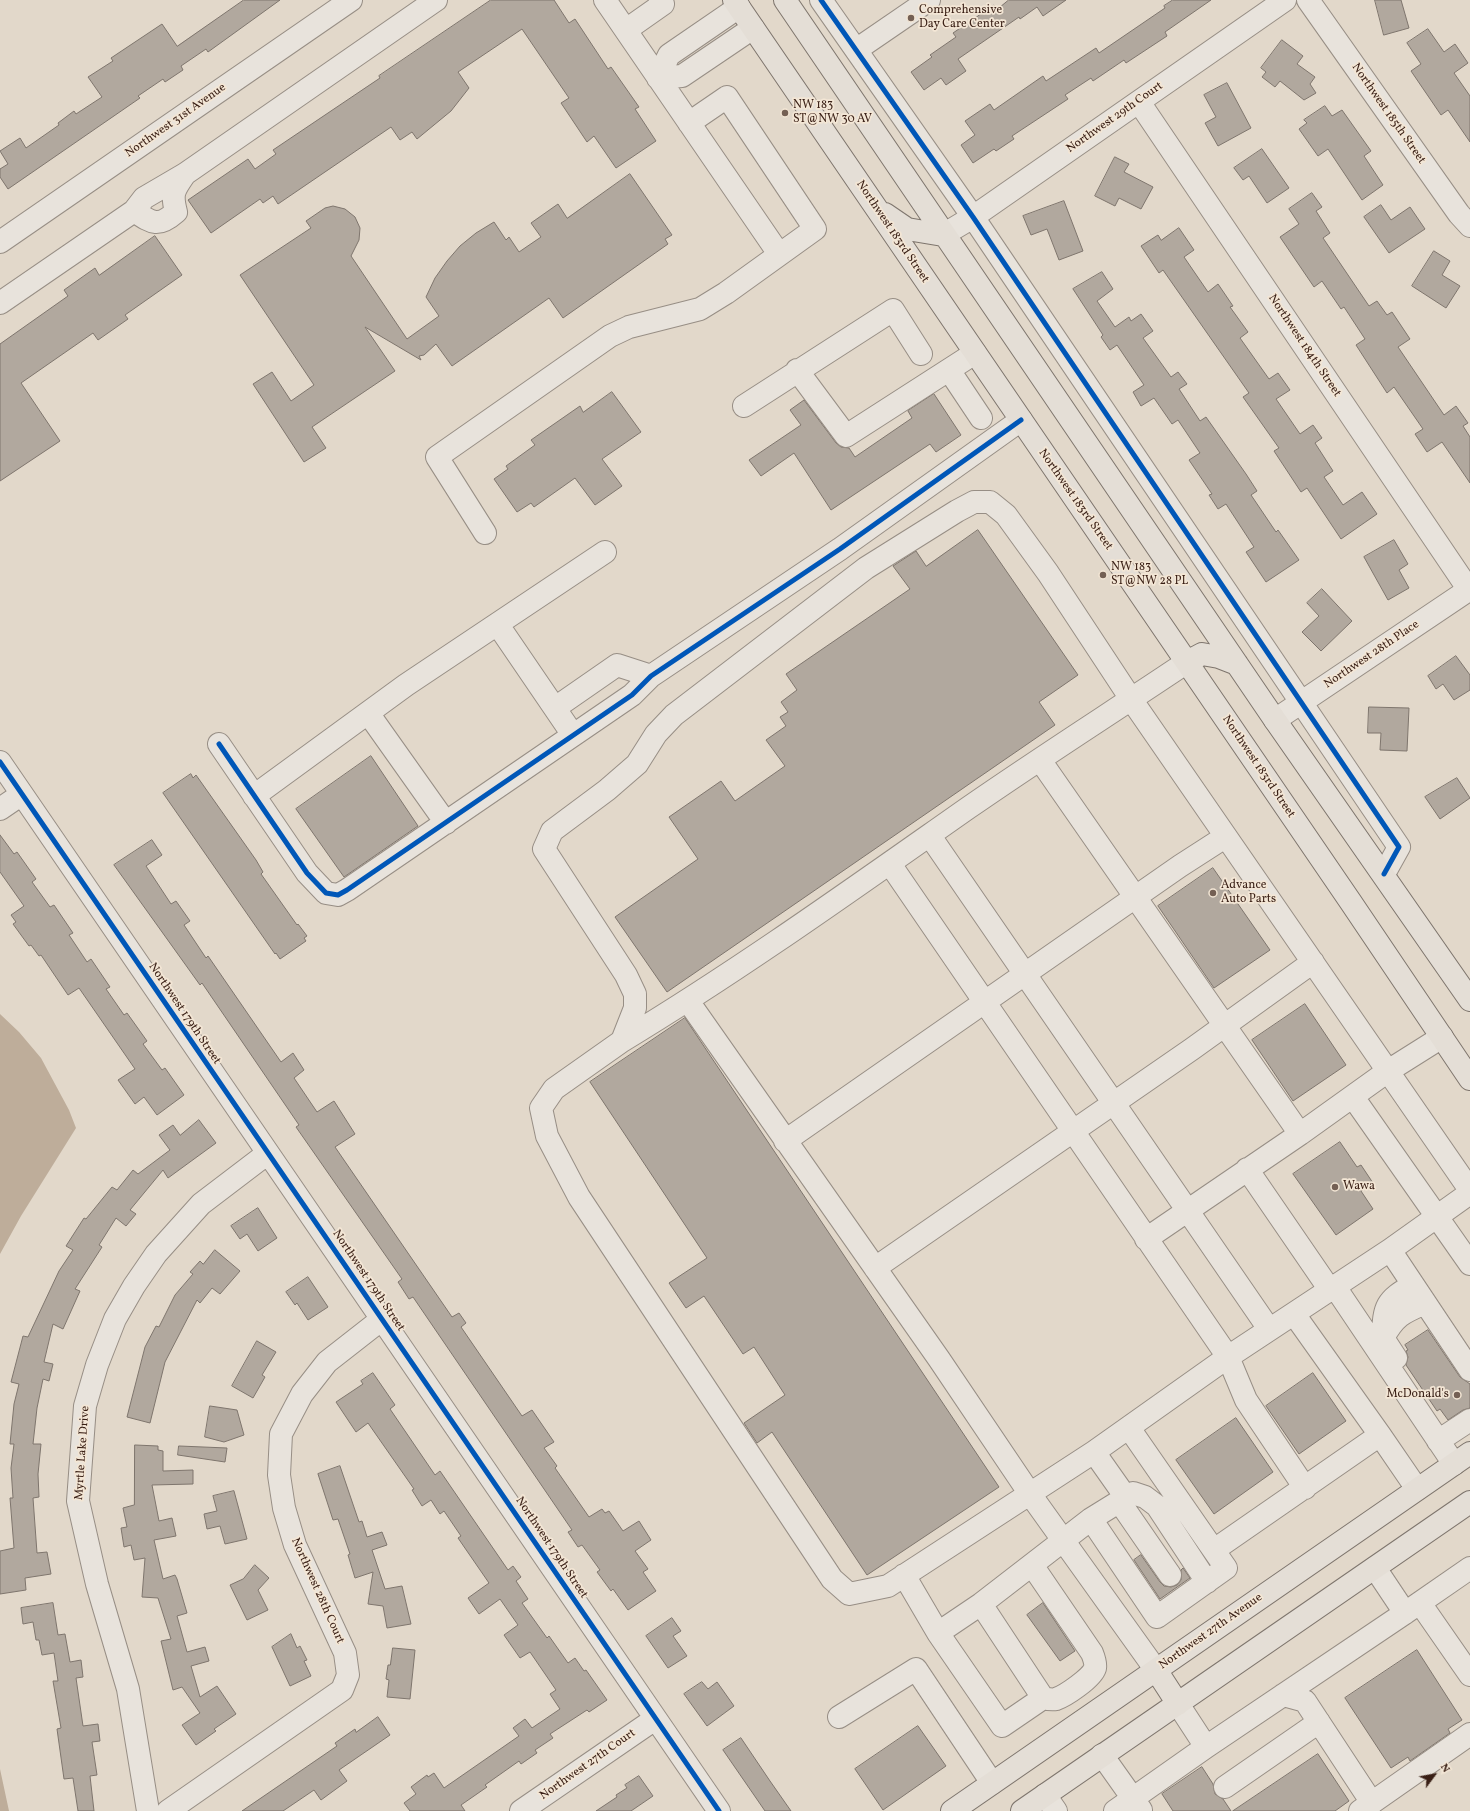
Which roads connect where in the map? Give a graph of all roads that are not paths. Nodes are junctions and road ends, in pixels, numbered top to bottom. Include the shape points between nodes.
1 (351, 0) edge
2 (436, 0) edge
3 (605, 0) edge
4 (660, 0) edge
5 (785, 0) edge
6 (821, 0) edge
7 (929, 0) edge
8 (1285, 0) edge
9 (1308, 0) edge
10 (736, 4) edge
11 (753, 28) junction
12 (626, 30) junction
13 (856, 50) junction
14 (658, 78) junction
15 (1139, 102) junction
16 (689, 123) junction
17 (185, 174) junction
18 (876, 208) junction
19 (134, 211) junction
20 (973, 217) junction
21 (1470, 226) edge
22 (943, 235) junction
23 (0, 242) edge
24 (779, 254) junction
25 (0, 303) edge
26 (975, 353) junction
27 (921, 354) dead end
28 (797, 370) junction
29 (949, 370) junction
30 (744, 406) dead end
31 (981, 418) dead end
32 (1021, 420) junction
33 (485, 534) dead end
34 (605, 552) dead end
35 (1470, 590) edge
36 (498, 625) junction
37 (1187, 662) junction
38 (1237, 664) junction
39 (651, 676) junction
40 (1131, 699) junction
41 (1301, 702) junction
42 (368, 713) junction
43 (1275, 720) junction
44 (564, 722) junction
45 (219, 744) dead end
46 (1040, 760) junction
47 (0, 762) edge
48 (22, 794) junction
49 (254, 796) junction
50 (0, 809) edge
51 (446, 823) junction
52 (930, 836) junction
53 (1226, 837) junction
54 (890, 864) junction
55 (1384, 874) junction
56 (1135, 898) junction
57 (1313, 962) junction
58 (1024, 975) junction
59 (1470, 1000) edge
60 (688, 1001) junction
61 (984, 1002) junction
62 (1224, 1025) junction
63 (1442, 1036) junction
64 (622, 1041) junction
65 (1388, 1071) junction
66 (1470, 1079) edge
67 (1352, 1097) junction
68 (1114, 1103) junction
69 (1074, 1131) junction
70 (1300, 1134) junction
71 (785, 1141) junction
72 (268, 1153) junction
73 (1247, 1170) junction
74 (1470, 1192) edge
75 (1187, 1211) junction
76 (1437, 1216) junction
77 (1146, 1239) junction
78 (1390, 1250) junction
79 (1470, 1264) edge
80 (875, 1268) junction
81 (1413, 1285) junction
82 (1332, 1288) junction
83 (1425, 1303) junction
84 (1294, 1314) junction
85 (382, 1319) junction
86 (1269, 1329) junction
87 (1383, 1338) junction
88 (1228, 1357) junction
89 (1470, 1370) edge
90 (1470, 1420) edge
91 (1129, 1428) junction
92 (1380, 1435) junction
93 (1435, 1437) junction
94 (1094, 1452) junction
95 (1462, 1459) edge
96 (1305, 1488) junction
97 (1417, 1490) junction
98 (1030, 1494) junction
99 (1122, 1498) junction
100 (1470, 1502) edge
101 (1183, 1507) junction
102 (1095, 1517) junction
103 (1166, 1519) junction
104 (1063, 1541) junction
105 (1214, 1550) junction
106 (1032, 1565) junction
107 (1375, 1568) junction
108 (1470, 1568) edge
109 (904, 1575) junction
110 (1207, 1582) junction
111 (1178, 1587) junction
112 (981, 1604) junction
113 (1413, 1608) junction
114 (938, 1633) junction
115 (1156, 1670) junction
116 (1470, 1676) edge
117 (1283, 1695) junction
118 (1043, 1698) junction
119 (1178, 1704) junction
120 (839, 1717) dead end
121 (655, 1719) junction
122 (1319, 1722) junction
123 (1470, 1734) edge
124 (1206, 1747) junction
125 (1102, 1755) junction
126 (992, 1783) junction
127 (1225, 1787) dead end
128 (1050, 1803) edge
129 (1138, 1804) edge
130 (1366, 1807) edge
131 (148, 1811) edge
132 (168, 1811) edge
133 (521, 1811) edge
134 (719, 1811) edge
135 (952, 1811) edge
136 (1022, 1811) edge
137 (1115, 1811) edge

1 - 23 street, Northwest 31st Avenue
2 - 17 street
3 - 12 street
4 - 12 street via 663,4
5 - 22 main road
6 - 13 street
7 - 13 street
8 - 15 street, Northwest 29th Court
9 - 21 street, Northwest 185th Street
10 - 11 main road, Northwest 183rd Street
10 - 14 street via 670,55
11 - 14 street via 682,76
11 - 18 main road, Northwest 183rd Street
12 - 14 street
13 - 20 street
14 - 16 street
15 - 20 street, Northwest 29th Court
15 - 35 street, Northwest 184th Street
16 - 24 street
16 - 24 street via 727,97 815,228
17 - 19 street via 144,198
17 - 19 street via 174,191 176,212 166,220 156,223
18 - 22 main road via 907,229
18 - 26 main road, Northwest 183rd Street
19 - 25 street
20 - 22 street, Northwest 29th Court
20 - 41 street
22 - 38 main road
24 - 33 street via 700,309 629,327 610,336 437,457
26 - 29 street
26 - 32 main road, Northwest 183rd Street
27 - 28 street via 893,310
28 - 29 street via 846,436
28 - 30 street
29 - 31 street
32 - 37 main road, Northwest 183rd Street
32 - 39 street via 840,549
34 - 36 street
35 - 41 street, Northwest 28th Place
36 - 42 street
36 - 44 street
37 - 38 main road via 1202,654
37 - 40 street
37 - 63 main road, Northwest 183rd Street
38 - 43 main road
39 - 44 street via 632,695
39 - 44 street via 617,666
40 - 46 street
40 - 53 street
40 - 64 street via 1006,515 990,502 974,502 957,511 866,568 674,715 656,734 637,764 552,831 544,849 626,975 635,994 634,1008
41 - 43 street, Northwest 28th Place
41 - 55 street via 1399,847
42 - 49 street
42 - 51 street
43 - 55 main road
44 - 51 street
45 - 49 street
46 - 52 street
46 - 56 street
47 - 48 street, Northwest 179th Street
48 - 50 street
48 - 72 street, Northwest 179th Street
49 - 51 street via 307,873 326,893 338,895
52 - 54 street
52 - 58 street
53 - 56 street
53 - 57 street
54 - 60 street
54 - 61 street
55 - 59 main road
56 - 58 street
56 - 62 street
57 - 62 street
57 - 65 street
58 - 61 street
58 - 68 street
60 - 64 street
60 - 71 street
61 - 69 street
61 - 71 street
62 - 68 street
62 - 70 street
63 - 65 street
63 - 66 main road, Northwest 183rd Street
64 - 109 street via 554,1088 542,1108 547,1136 578,1197 832,1579 849,1594 888,1586
65 - 67 street
65 - 74 street
67 - 70 street
67 - 76 street
68 - 69 street
68 - 75 street
69 - 77 street
69 - 80 street
70 - 73 street
71 - 80 street
72 - 85 street, Northwest 179th Street
72 - 131 street, Myrtle Lake Drive via 201,1204 156,1254 116,1319 97,1365 85,1406 78,1500 97,1584 128,1689
73 - 75 street
73 - 82 street
74 - 76 street
75 - 77 street
75 - 86 street
76 - 78 street
76 - 79 street
77 - 88 street
78 - 81 street
78 - 82 street
80 - 98 street
81 - 83 street
81 - 87 street via 1391,1299 1384,1312
82 - 84 street
82 - 93 street via 1384,1358
83 - 87 street via 1392,1321
83 - 89 street
84 - 86 street
84 - 92 street
85 - 121 street, Northwest 179th Street
85 - 132 street, Northwest 28th Court via 327,1362 302,1394 281,1434 279,1475 284,1508 295,1545 345,1653 348,1675 342,1690
86 - 88 street
87 - 93 street via 1432,1412
88 - 91 street
88 - 96 street via 1246,1400
90 - 93 street
91 - 94 street
91 - 101 street
92 - 96 street
92 - 97 street
93 - 95 street
94 - 98 street
94 - 99 street
95 - 97 main road, Northwest 27th Avenue
96 - 105 street
97 - 115 main road, Northwest 27th Avenue
98 - 104 street
98 - 109 street
99 - 102 street
99 - 103 street via 1133,1493 1145,1497 1157,1506
99 - 111 street
100 - 107 main road
101 - 103 street
101 - 105 street
102 - 104 street
102 - 111 street via 1157,1617 1158,1601
103 - 110 street
104 - 106 street
104 - 115 street
105 - 110 street via 1226,1568
106 - 112 street
106 - 118 street via 1095,1660 1095,1669 1089,1677 1066,1694 1054,1700
107 - 113 street
107 - 119 main road
108 - 113 street
109 - 114 street
110 - 111 street
112 - 114 street
112 - 118 street
113 - 116 street
113 - 117 street
114 - 118 street via 1002,1726
115 - 119 main road
115 - 126 main road, Northwest 27th Avenue
117 - 122 street via 1305,1701
117 - 124 street
119 - 124 street
119 - 125 main road
120 - 126 street via 916,1669
121 - 133 street, Northwest 27th Court
121 - 134 street, Northwest 179th Street
122 - 127 street
122 - 130 street
123 - 130 street
124 - 129 street
125 - 128 main road
125 - 129 street
126 - 135 main road, Northwest 27th Avenue
128 - 136 main road
129 - 137 street

